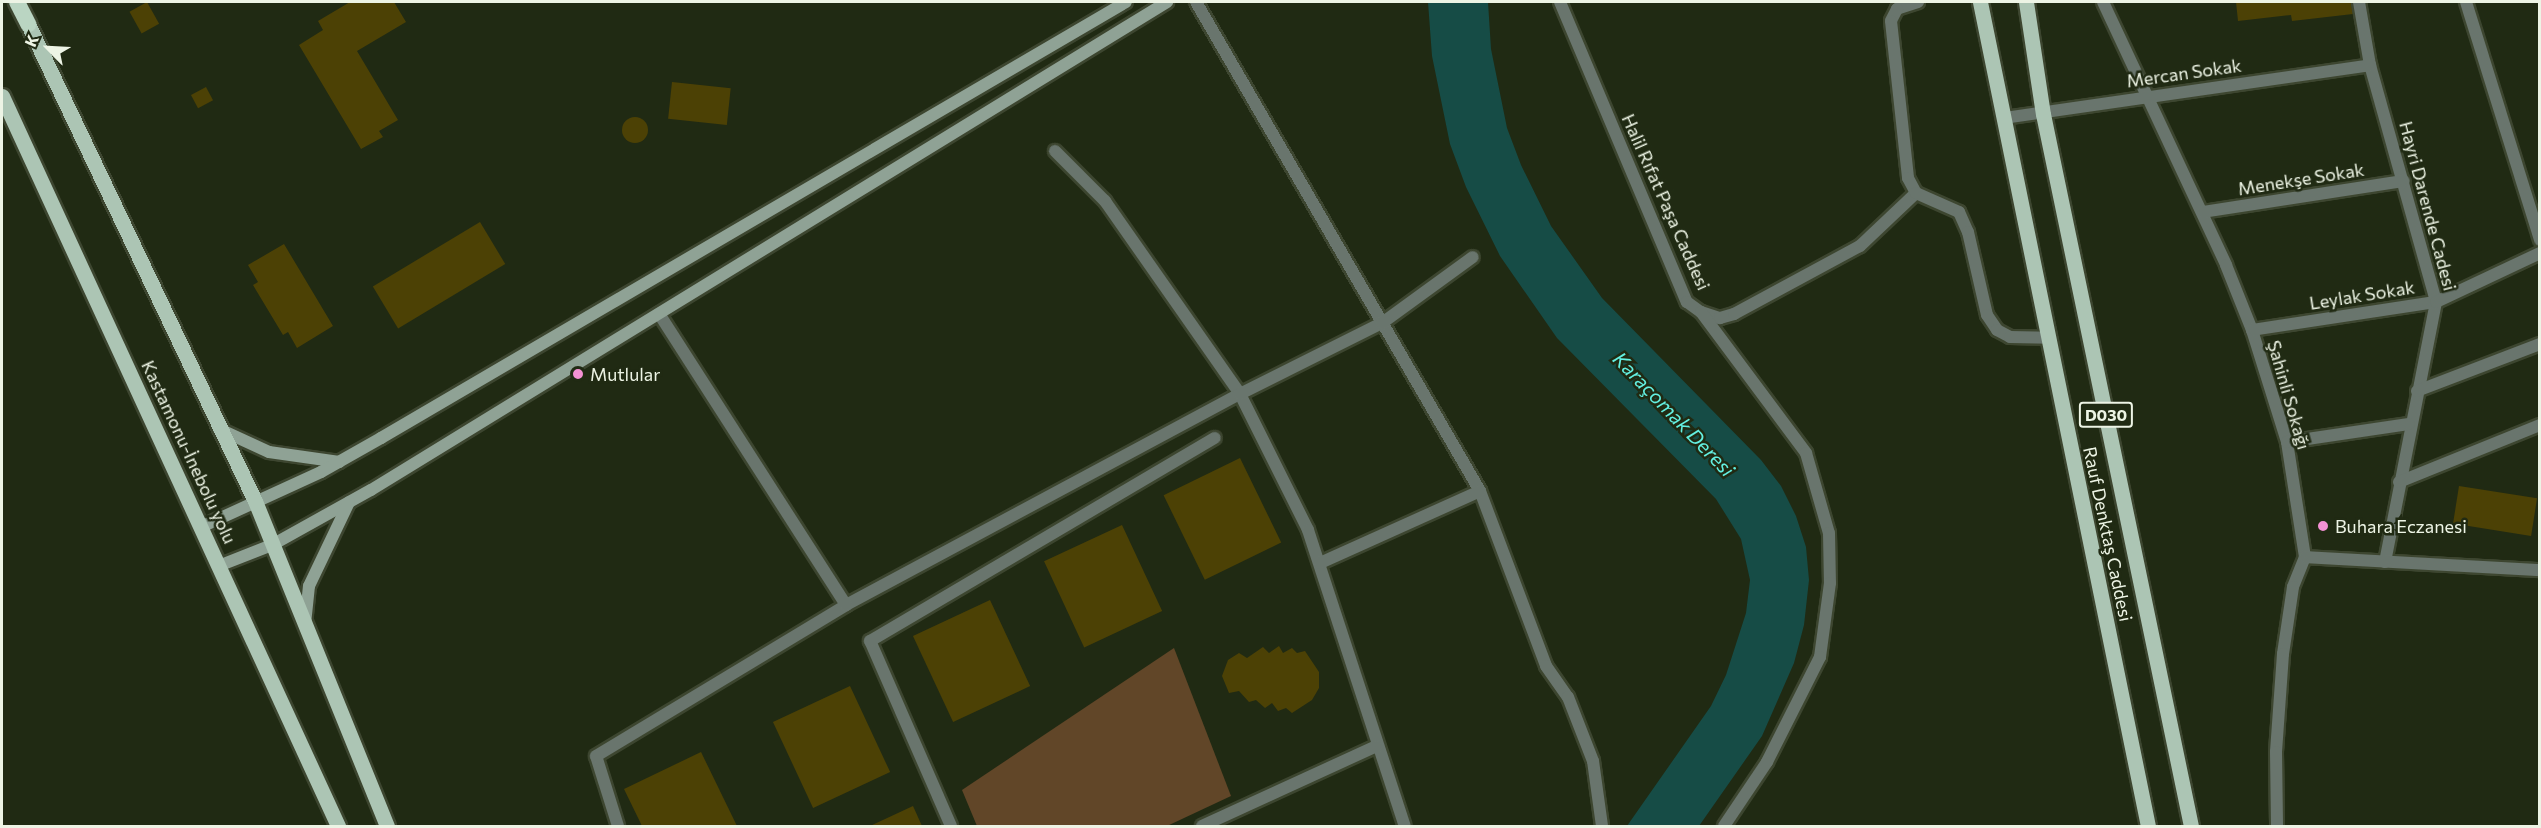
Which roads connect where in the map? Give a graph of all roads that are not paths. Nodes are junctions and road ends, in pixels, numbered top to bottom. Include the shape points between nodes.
1 (18, 2) edge
2 (1126, 2) edge
3 (1167, 2) edge
4 (1196, 2) edge
5 (1560, 2) edge
6 (1918, 2) edge
7 (1980, 2) edge
8 (2026, 2) edge
9 (2103, 2) edge
10 (2359, 2) edge
11 (2466, 2) edge
12 (28, 24) joint
13 (2370, 65) junction
14 (2, 96) edge
15 (2146, 96) junction
16 (2043, 114) junction
17 (2004, 118) junction
18 (1054, 151) dead end
19 (2404, 180) junction
20 (1916, 193) junction
21 (2203, 212) junction
22 (2540, 240) edge
23 (2540, 253) edge
24 (1473, 257) dead end
25 (2436, 302) junction
26 (1701, 312) junction
27 (659, 314) junction
28 (1382, 323) junction
29 (2252, 330) junction
30 (2049, 338) junction
31 (2540, 344) edge
32 (2416, 391) junction
33 (1240, 394) junction
34 (2409, 423) junction
35 (2540, 425) edge
36 (219, 429) junction
37 (1215, 438) dead end
38 (2287, 442) junction
39 (339, 462) junction
40 (2399, 482) junction
41 (1480, 491) junction
42 (255, 501) junction
43 (349, 502) junction
44 (201, 526) junction
45 (272, 545) junction
46 (2305, 557) junction
47 (2385, 562) junction
48 (1320, 563) junction
49 (220, 565) junction
50 (2540, 570) edge
51 (846, 605) junction
52 (304, 625) junction
53 (1377, 746) junction
54 (338, 826) edge
55 (387, 826) edge
56 (618, 826) edge
57 (951, 826) edge
58 (1202, 826) edge
59 (1405, 826) edge
60 (1602, 826) edge
61 (1724, 826) edge
62 (2148, 826) edge
63 (2191, 826) edge
64 (2277, 826) edge

1 - 12 highway
2 - 39 main road
3 - 27 main road
4 - 28 street
5 - 26 street, Halil Rıfat Paşa Caddesi via 1687,302
6 - 20 street via 1897,9 1891,21 1908,178
7 - 17 main road, Rauf Denktaş Caddesi
8 - 16 main road, Rauf Denktaş Caddesi / D030
9 - 15 street, Şahinli Sokağı
10 - 13 street, Hayri Darende Cadesi
11 - 22 street
12 - 36 main road
13 - 15 street, Mercan Sokak
13 - 19 street, Hayri Darende Cadesi
14 - 44 main road, Kastamonu-İnebolu yolu
15 - 16 street, Mercan Sokak
15 - 21 street, Şahinli Sokağı
16 - 17 street, Mercan Sokak
16 - 63 main road, Rauf Denktaş Caddesi / D030
17 - 30 main road, Rauf Denktaş Caddesi
18 - 33 street via 1105,201
19 - 21 street, Menekşe Sokak
19 - 25 street, Hayri Darende Cadesi
20 - 26 street, Halil Rıfat Paşa Caddesi via 1860,246 1734,314 1720,318
20 - 30 street via 1959,212 1968,232 1988,315 1997,330 2010,338
21 - 29 street, Şahinli Sokağı
23 - 25 street, Leylak Sokak
24 - 28 street
25 - 29 street, Leylak Sokak
25 - 32 street, Hayri Darende Cadesi
26 - 61 street via 1806,453 1829,533 1830,583 1820,657 1767,762
27 - 43 main road
27 - 51 street
28 - 33 street
28 - 41 street
29 - 38 street, Şahinli Sokağı
30 - 62 main road, Rauf Denktaş Caddesi
31 - 32 street
32 - 34 street, Hayri Darende Cadesi
33 - 48 street via 1308,530
33 - 51 street
34 - 38 street
34 - 40 street, Hayri Darende Cadesi
35 - 40 street
36 - 39 main road via 269,452
36 - 42 main road
37 - 57 street via 870,641
38 - 46 street, Şahinli Sokağı
39 - 42 main road
40 - 47 street, Hayri Darende Cadesi
41 - 48 street
41 - 60 street via 1546,666 1568,697 1593,761
42 - 44 main road
42 - 45 main road
43 - 45 main road
43 - 52 main road via 309,586
44 - 49 main road, Kastamonu-İnebolu yolu
45 - 49 main road
45 - 52 main road
46 - 47 street
46 - 64 street via 2293,587 2283,654 2276,752
47 - 50 street
48 - 53 street
49 - 54 main road, Kastamonu-İnebolu yolu
51 - 56 street via 596,756
52 - 55 main road
53 - 58 street
53 - 59 street

